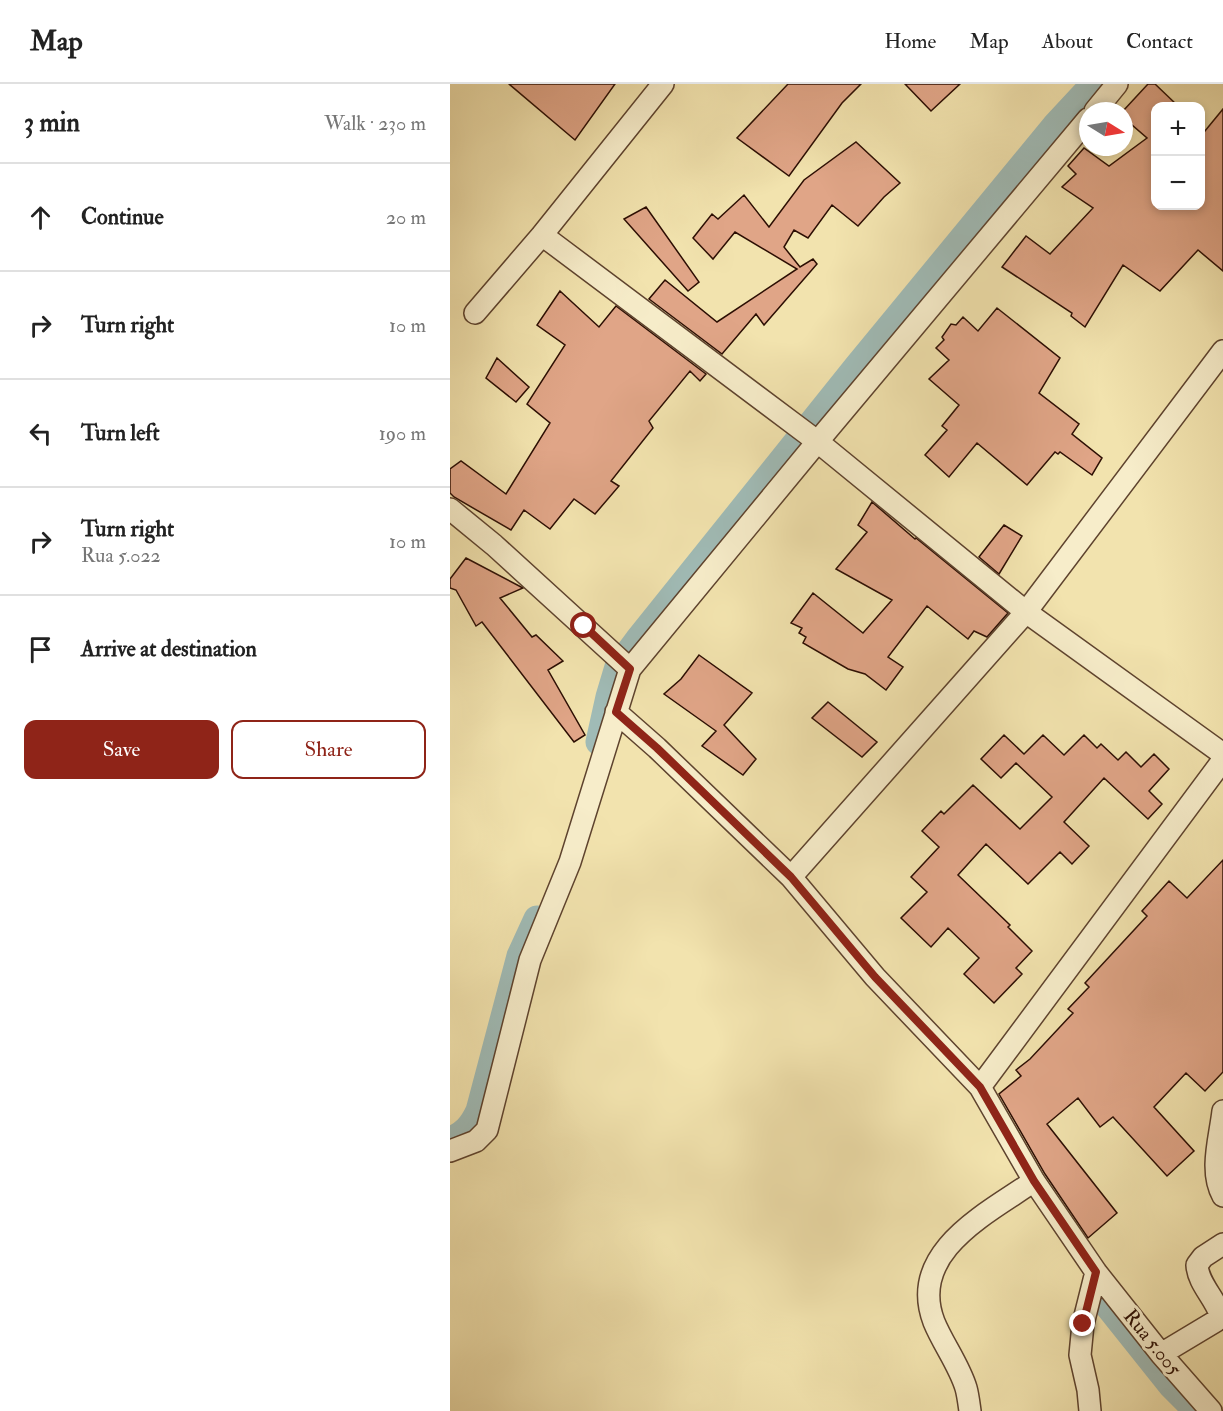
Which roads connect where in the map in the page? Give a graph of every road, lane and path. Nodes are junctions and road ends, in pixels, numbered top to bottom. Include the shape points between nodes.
1 (663, 84) edge
2 (1117, 84) edge
3 (1102, 102) edge
4 (1079, 130) edge
5 (542, 235) junction
6 (475, 313) dead end
7 (1223, 351) edge
8 (818, 442) junction
9 (450, 509) edge
10 (1026, 612) junction
11 (630, 669) junction
12 (616, 712) junction
13 (1223, 754) edge
14 (1223, 760) edge
15 (791, 877) junction
16 (980, 1087) junction
17 (1223, 1111) edge
18 (450, 1151) edge
19 (1034, 1181) junction
20 (1223, 1196) edge
21 (1223, 1244) edge
22 (1096, 1272) junction
23 (1219, 1319) edge
24 (1161, 1354) junction
25 (970, 1411) edge
26 (1090, 1411) edge
27 (1211, 1411) edge

1 - 5 street
2 - 3 street
4 - 8 street
5 - 6 street
5 - 8 street
7 - 10 street
8 - 10 street
8 - 11 street
9 - 11 street
10 - 13 street
10 - 15 street
11 - 12 street
12 - 15 street, Rua 5.005
12 - 18 street via 570,862 530,960 487,1130 476,1141
14 - 16 street
15 - 16 street, Rua 5.005 via 875,977
16 - 19 street, Rua 5.005
17 - 20 street via 1216,1169
19 - 22 street, Rua 5.005
19 - 25 street via 976,1220 937,1259 928,1292 933,1320 966,1388
21 - 23 street via 1197,1265 1198,1274 1217,1305
22 - 24 street, Rua 5.005
22 - 26 street via 1080,1355
23 - 24 street
24 - 27 street, Rua 5.005

